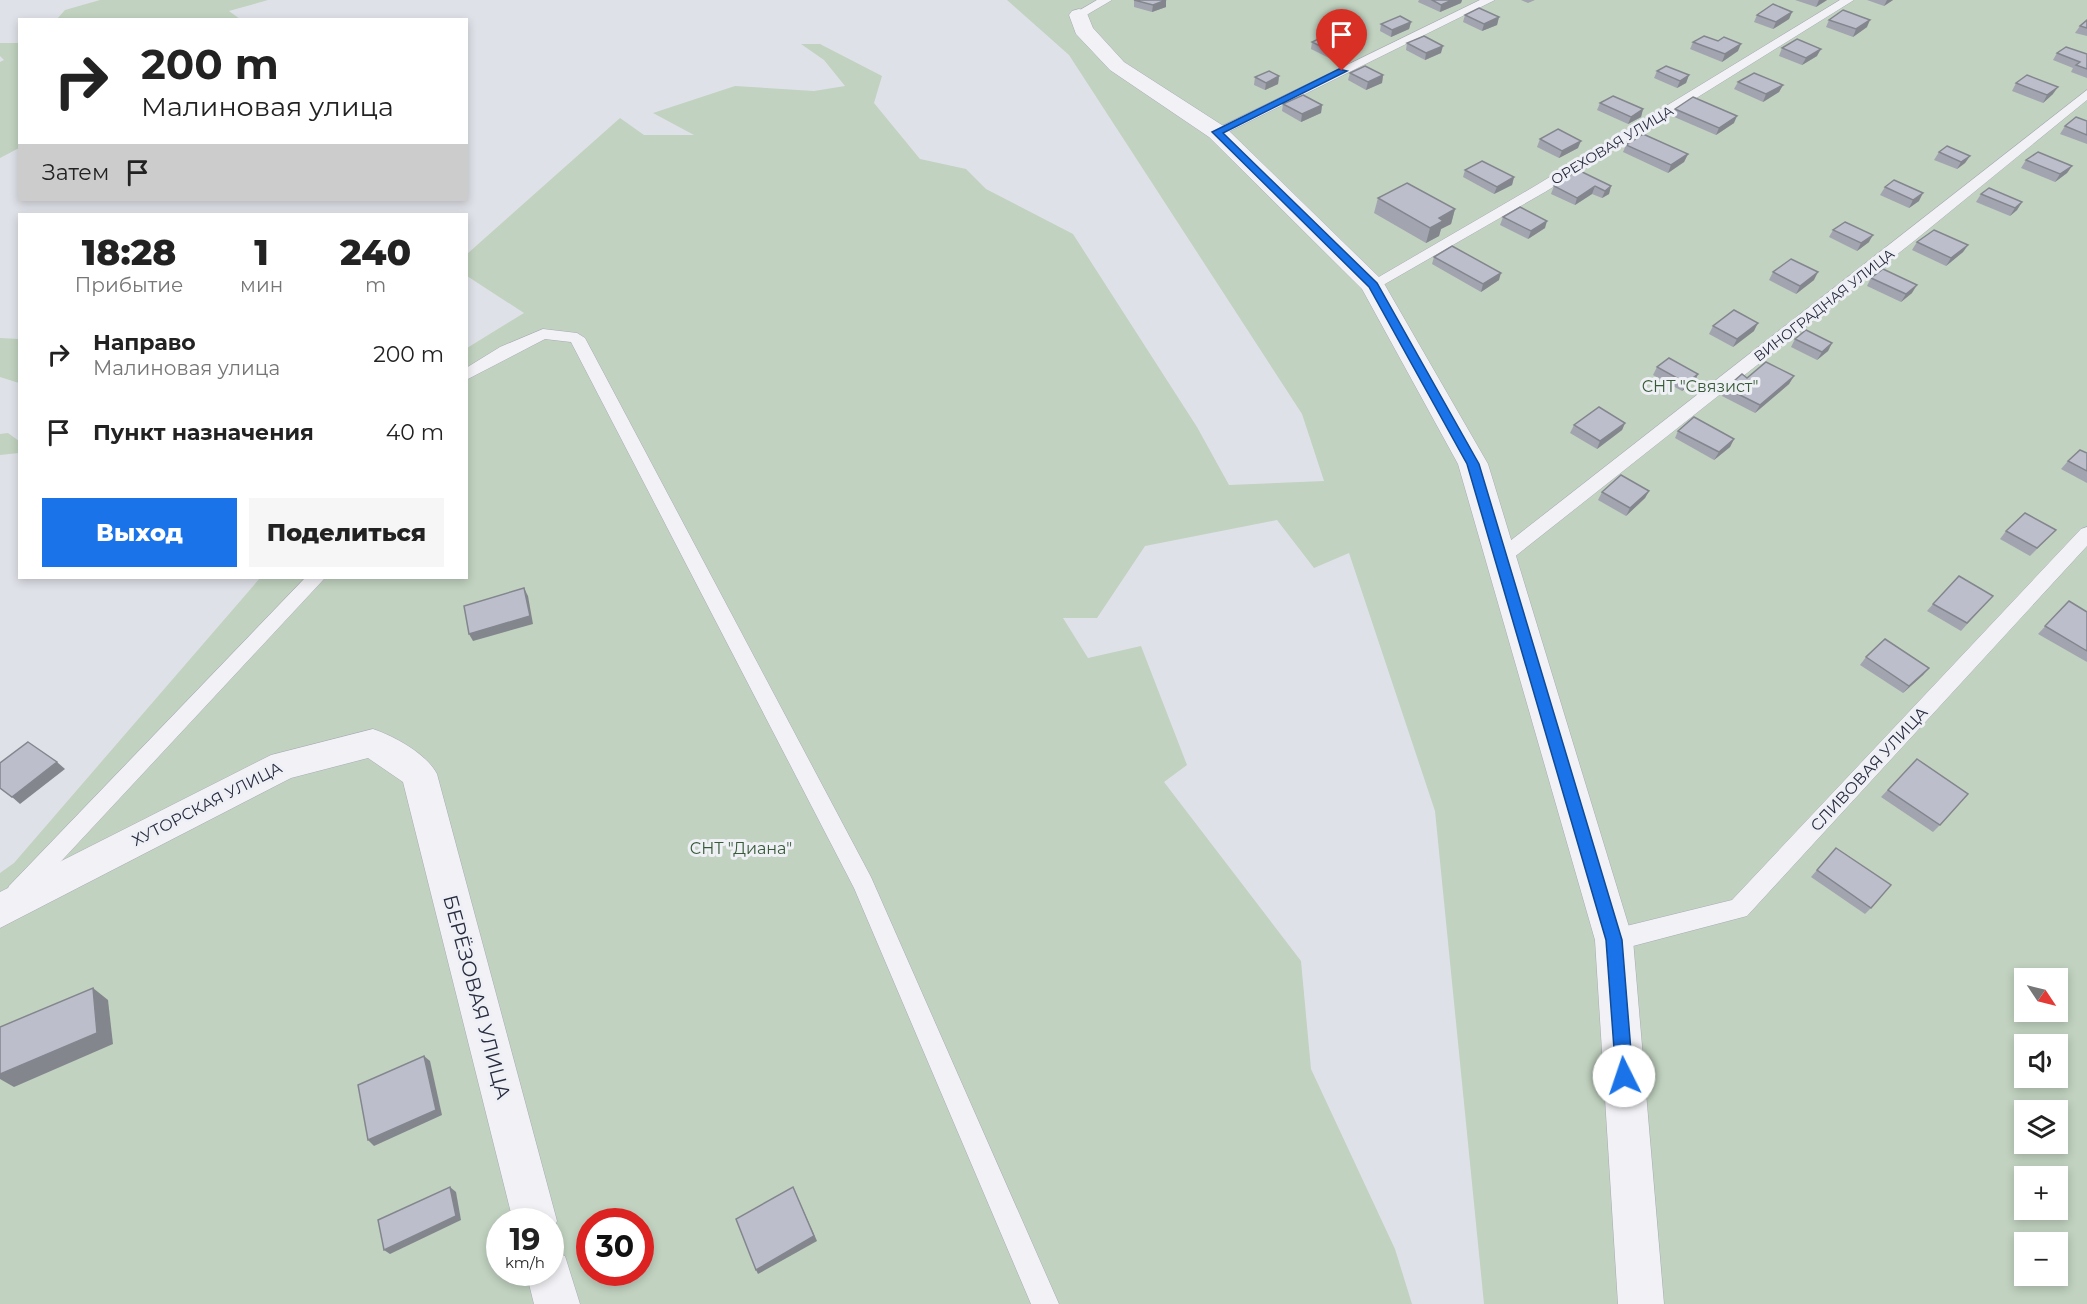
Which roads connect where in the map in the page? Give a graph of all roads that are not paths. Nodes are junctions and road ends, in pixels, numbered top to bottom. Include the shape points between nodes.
1 (1489, 0) edge
2 (1848, 0) edge
3 (1092, 7) edge
4 (2087, 94) edge
5 (1217, 132) junction
6 (1373, 285) junction
7 (468, 374) edge
8 (2087, 534) edge
9 (1502, 557) junction
10 (315, 579) edge
11 (419, 774) joint
12 (0, 911) edge
13 (1614, 940) junction
14 (532, 1208) edge
15 (552, 1286) edge
16 (557, 1304) edge
17 (1045, 1304) edge
18 (1641, 1304) edge

1 - 5 lane
2 - 6 lane, ОРЕХОВАЯ УЛИЦА via 1540,189
3 - 5 street via 1083,30 1117,66
4 - 9 lane, ВИНОГРАДНАЯ УЛИЦА
5 - 6 street
6 - 9 street via 1473,464
7 - 17 lane via 543,334 577,338 863,884
8 - 13 lane, СЛИВОВАЯ УЛИЦА via 1739,909
9 - 13 street
10 - 12 lane
11 - 12 street, ХУТОРСКАЯ УЛИЦА via 373,743 283,765
11 - 14 street, БЕРЁЗОВАЯ УЛИЦА
13 - 18 street
15 - 16 street

